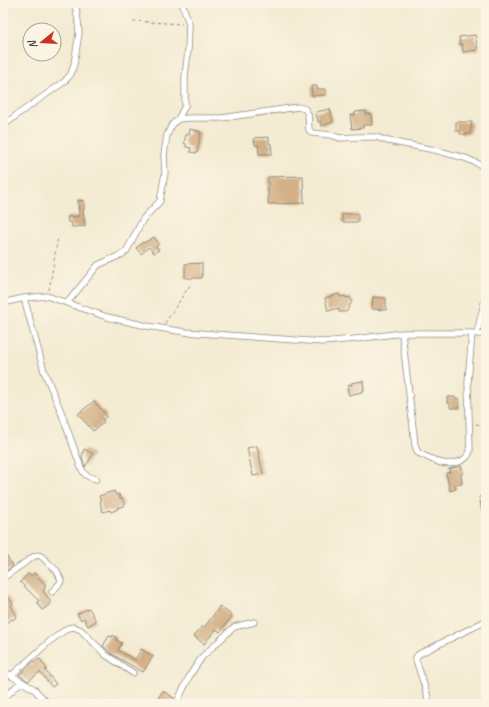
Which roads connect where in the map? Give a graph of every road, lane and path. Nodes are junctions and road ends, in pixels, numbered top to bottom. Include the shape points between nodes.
1 (75, 3) edge
2 (182, 3) edge
3 (133, 21) dead end
4 (189, 24) junction
5 (178, 119) junction
6 (3, 126) edge
7 (486, 167) edge
8 (58, 237) dead end
9 (192, 282) dead end
10 (486, 295) edge
11 (48, 296) junction
12 (24, 298) junction
13 (3, 303) edge
14 (67, 303) junction
15 (162, 328) junction
16 (402, 333) junction
17 (474, 333) junction
18 (486, 335) edge
19 (469, 423) junction
20 (486, 426) edge
21 (96, 479) dead end
22 (3, 578) edge
23 (52, 592) dead end
24 (486, 621) edge
25 (254, 622) dead end
26 (3, 670) edge
27 (133, 673) dead end
28 (11, 676) junction
29 (21, 682) junction
30 (3, 699) edge
31 (48, 704) edge
32 (176, 704) edge
33 (429, 704) edge

1 - 6 street via 79,33 71,74 64,82
2 - 4 street
3 - 4 path
4 - 5 street via 185,106
5 - 7 street via 222,118 298,107 305,109 308,114 309,130 312,133 340,138 376,137 465,158
5 - 14 street via 167,135 165,173 160,201 143,219 127,250 98,265
8 - 11 path
9 - 15 path
10 - 17 street
11 - 12 street
11 - 14 street
12 - 13 street
12 - 21 street via 44,371 80,466 87,477
14 - 15 street via 107,317
15 - 16 street via 323,342
16 - 17 street
16 - 19 street via 412,424 418,453 442,463 464,459 470,451
17 - 18 street
17 - 19 street via 468,382
19 - 20 path
22 - 23 street via 38,555 57,571 61,580
24 - 33 street via 416,657
25 - 32 street via 234,627 202,657
26 - 28 street
27 - 28 street via 106,655 81,630 74,627 68,628 50,642
28 - 29 street
29 - 30 street
29 - 31 street via 34,689

